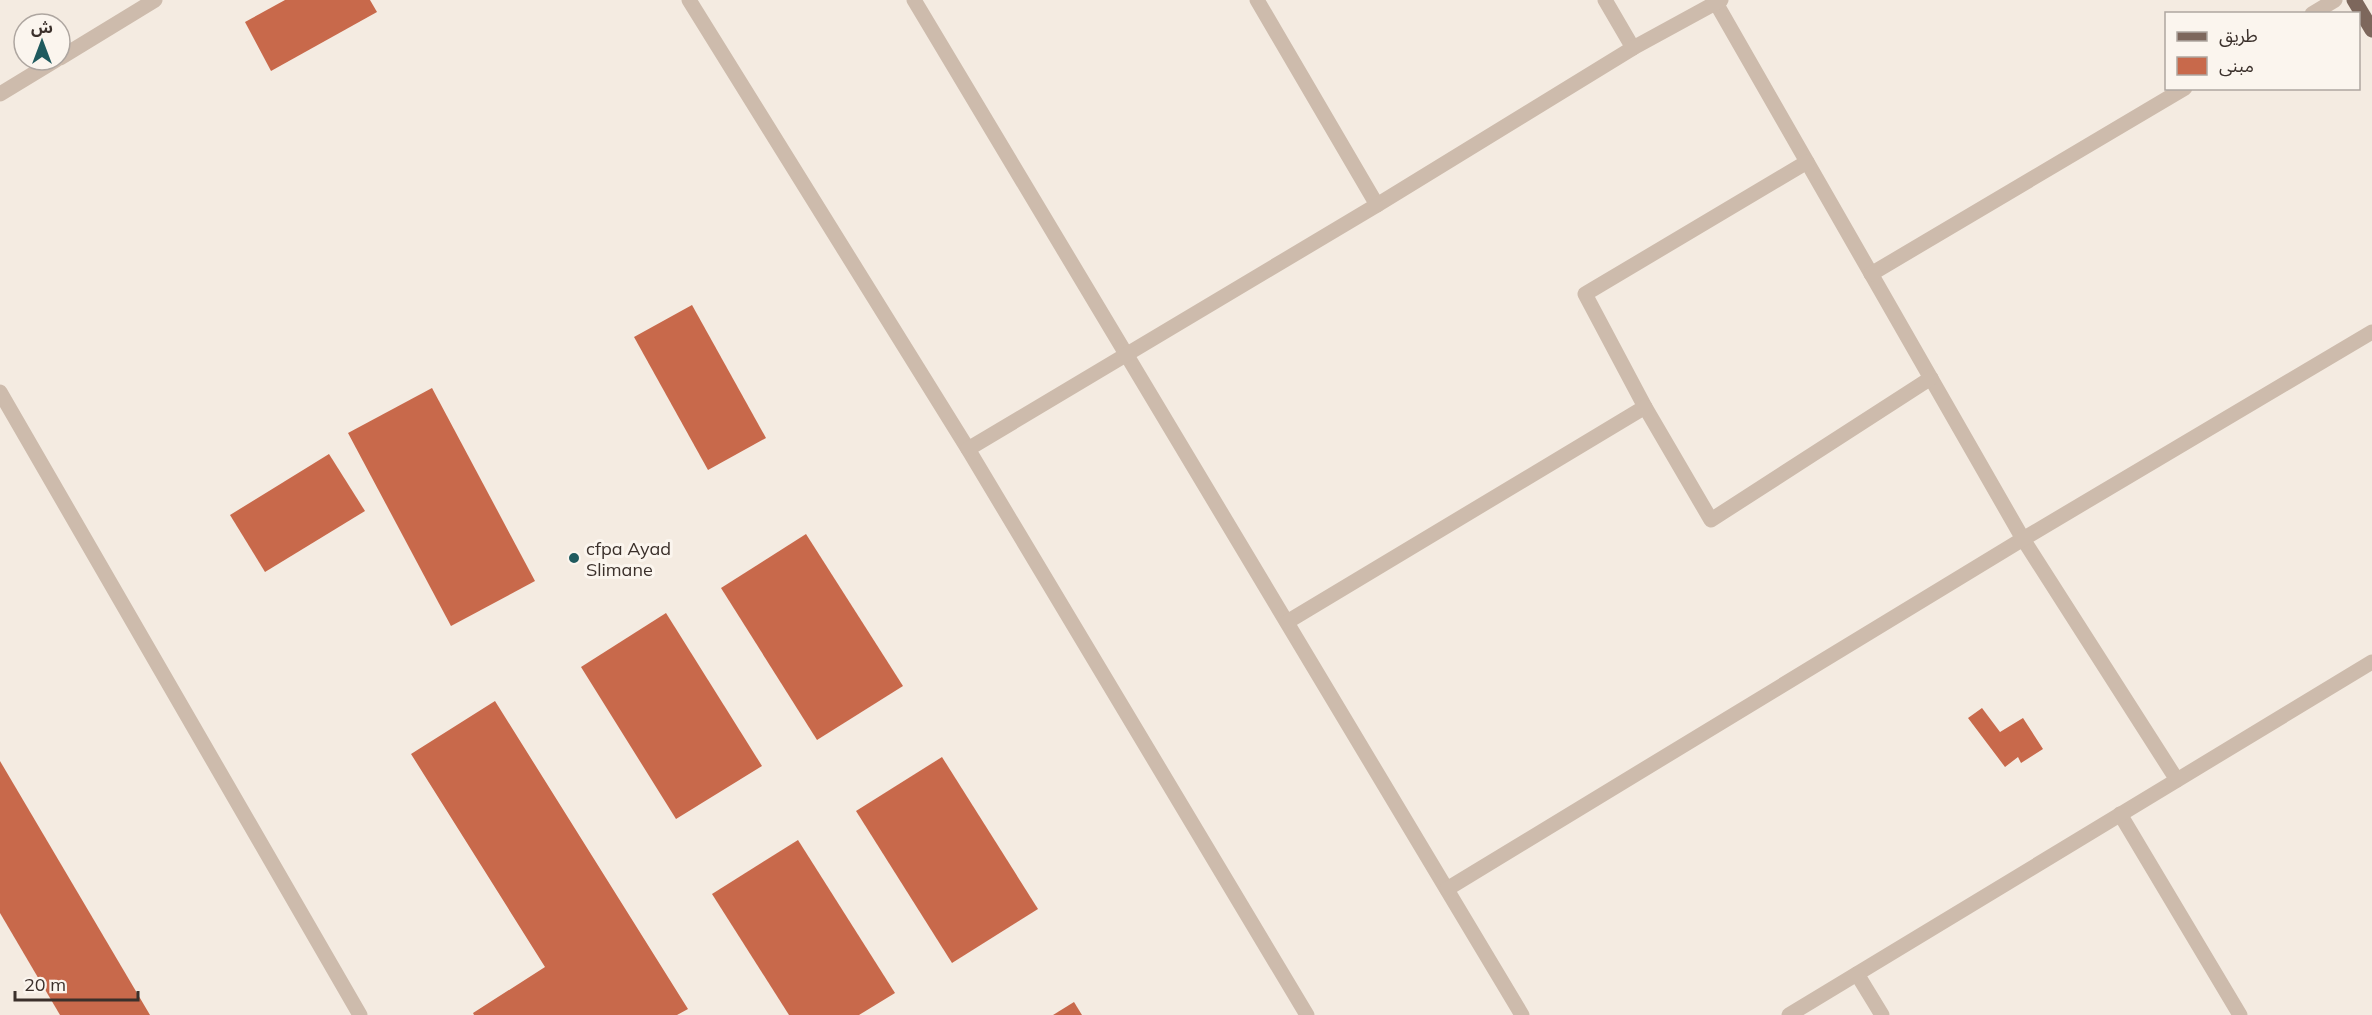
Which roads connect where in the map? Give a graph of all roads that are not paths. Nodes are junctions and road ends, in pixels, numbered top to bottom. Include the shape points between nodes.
1 (155, 0) edge
2 (689, 0) edge
3 (914, 0) edge
4 (1257, 0) edge
5 (1605, 0) edge
6 (2335, 0) edge
7 (2354, 0) edge
8 (1718, 1) edge
9 (2315, 12) edge
10 (2372, 30) edge
11 (1633, 48) junction
12 (72, 50) edge
13 (36, 72) edge
14 (2182, 90) edge
15 (0, 94) edge
16 (1807, 162) junction
17 (1377, 205) junction
18 (1871, 274) junction
19 (2372, 332) edge
20 (1127, 354) junction
21 (1930, 378) junction
22 (0, 392) edge
23 (1646, 406) junction
24 (968, 449) junction
25 (2023, 539) junction
26 (1287, 622) junction
27 (2372, 663) edge
28 (2176, 780) junction
29 (2120, 814) junction
30 (1447, 890) junction
31 (1857, 974) junction
32 (360, 1015) edge
33 (1307, 1015) edge
34 (1522, 1015) edge
35 (1789, 1015) edge
36 (1882, 1015) edge
37 (2240, 1015) edge

1 - 12 street
2 - 24 street
3 - 20 street
4 - 17 street
5 - 11 street
6 - 9 street
7 - 10 main road
8 - 11 street
8 - 16 street
11 - 17 street
13 - 15 street
14 - 18 street
16 - 18 street
16 - 23 street via 1585,294
17 - 20 street
18 - 21 street
19 - 25 street
20 - 24 street
20 - 26 street
21 - 23 street via 1711,520
21 - 25 street
22 - 32 street
23 - 26 street
24 - 33 street
25 - 28 street
25 - 30 street
26 - 30 street
27 - 28 street
28 - 29 street
29 - 31 street
29 - 37 street
30 - 34 street
31 - 35 street
31 - 36 street

